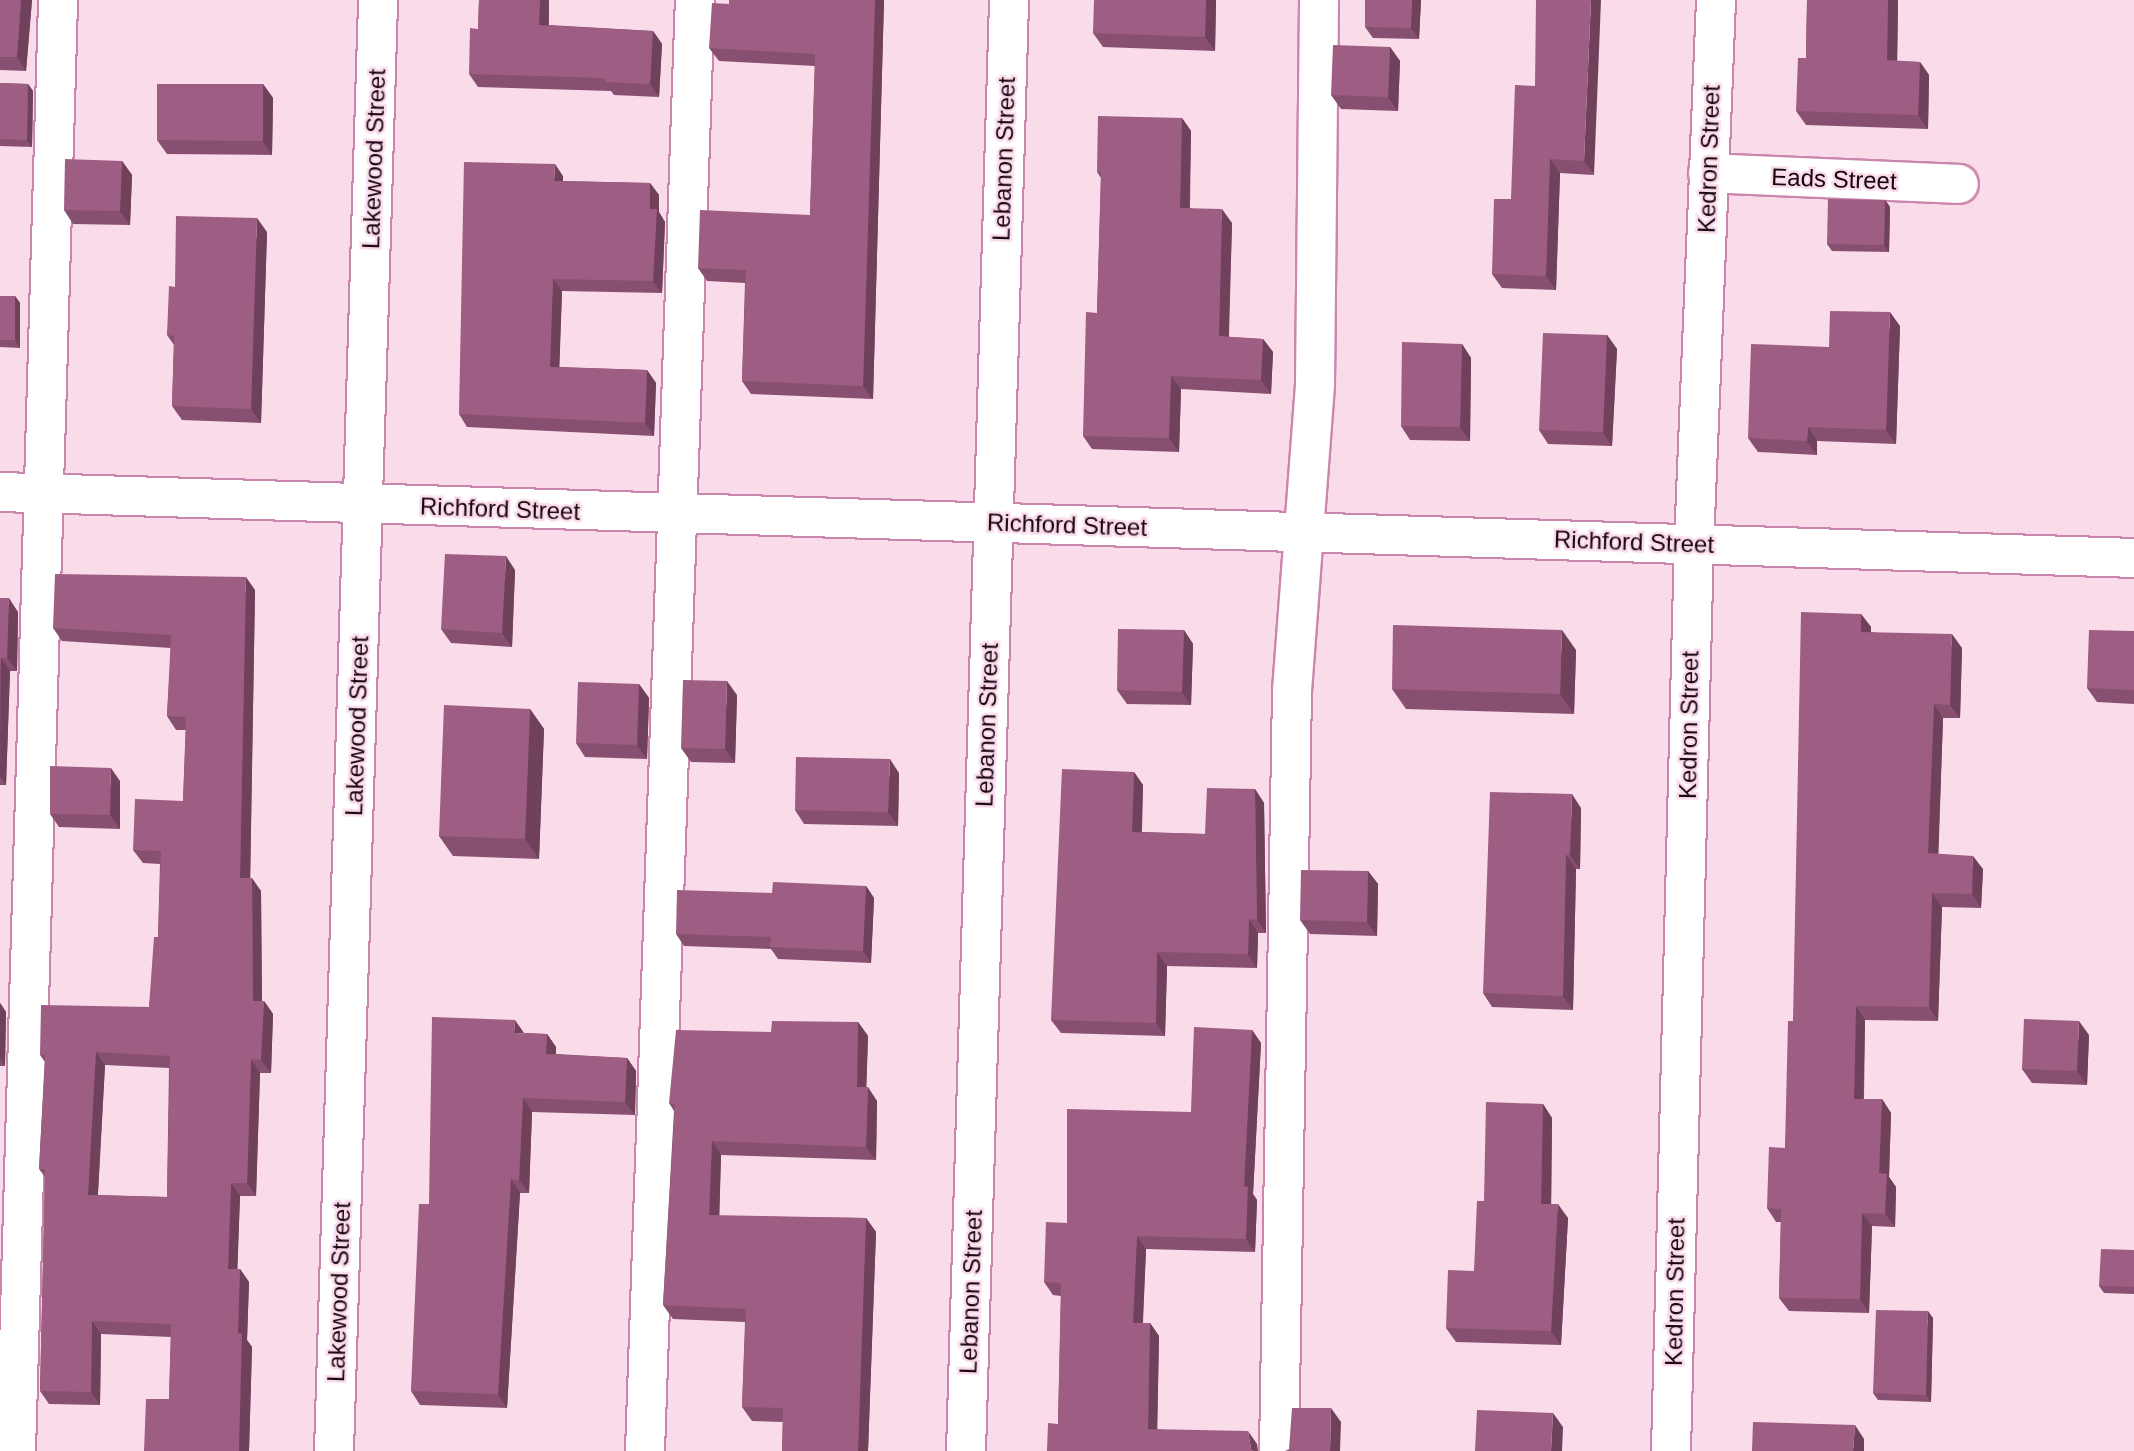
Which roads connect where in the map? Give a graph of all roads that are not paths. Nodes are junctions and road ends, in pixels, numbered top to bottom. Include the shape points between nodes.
1 (58, 0) edge
2 (378, 0) edge
3 (695, 0) edge
4 (1009, 0) edge
5 (1319, 0) edge
6 (1716, 0) edge
7 (1708, 173) junction
8 (1959, 184) dead end
9 (0, 492) edge
10 (46, 494) junction
11 (364, 505) junction
12 (677, 514) junction
13 (993, 523) junction
14 (1307, 533) junction
15 (1694, 544) junction
16 (2134, 558) edge
17 (16, 1451) edge
18 (334, 1451) edge
19 (645, 1451) edge
20 (966, 1451) edge
21 (1279, 1451) edge
22 (1671, 1451) edge

1 - 10 street
2 - 11 street, Lakewood Street
3 - 12 street
4 - 13 street, Lebanon Street
5 - 14 street via 1315,384
6 - 7 street, Kedron Street
7 - 8 street, Eads Street
7 - 15 street, Kedron Street
9 - 10 street, Richford Street
10 - 11 street, Richford Street
10 - 17 street
11 - 12 street, Richford Street
11 - 18 street, Lakewood Street
12 - 13 street, Richford Street
12 - 19 street
13 - 14 street, Richford Street
13 - 20 street, Lebanon Street
14 - 15 street, Richford Street
14 - 21 street via 1293,691
15 - 16 street, Richford Street
15 - 22 street, Kedron Street

